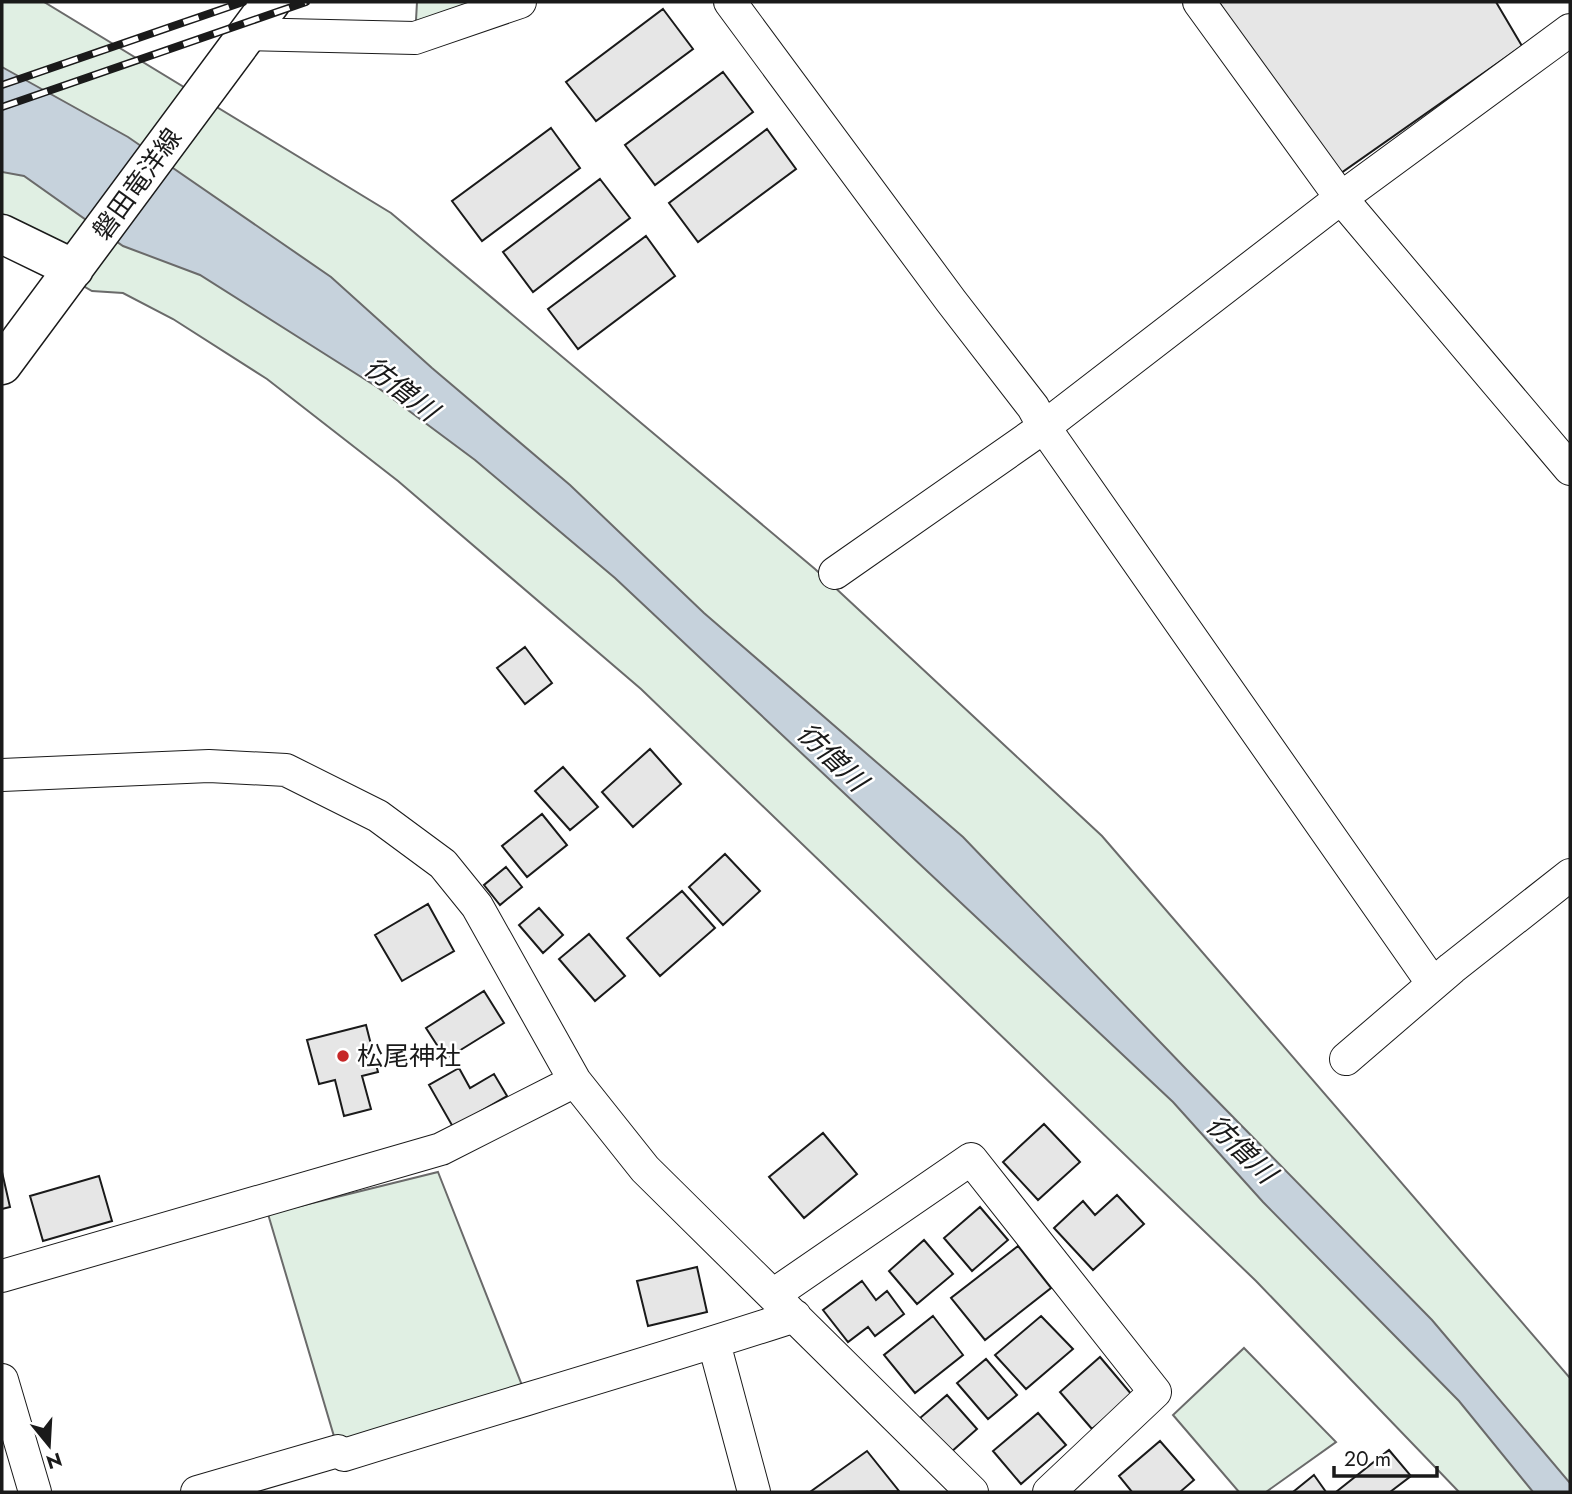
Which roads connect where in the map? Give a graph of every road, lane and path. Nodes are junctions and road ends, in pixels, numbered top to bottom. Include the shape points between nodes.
1 (271, 2) edge
2 (520, 2) edge
3 (730, 2) edge
4 (1199, 2) edge
5 (1570, 30) edge
6 (248, 34) junction
7 (1341, 198) junction
8 (2, 234) edge
9 (74, 269) junction
10 (2, 365) edge
11 (1044, 427) junction
12 (1570, 470) edge
13 (835, 572) dead end
14 (2, 775) edge
15 (1570, 875) edge
16 (1433, 984) junction
17 (1346, 1059) dead end
18 (575, 1082) junction
19 (2, 1276) edge
20 (784, 1305) junction
21 (713, 1343) junction
22 (2, 1380) edge
23 (35, 1492) edge
24 (197, 1492) edge
25 (754, 1492) edge
26 (972, 1492) edge
27 (1049, 1492) edge

1 - 6 main road, 磐田竜洋線
2 - 6 street via 415,38
3 - 11 street
4 - 7 street
5 - 7 street
6 - 9 main road, 磐田竜洋線
7 - 11 street
7 - 12 street
8 - 9 main road
9 - 10 main road, 磐田竜洋線
11 - 13 street
11 - 16 street
14 - 18 street via 209,766 286,770 378,816 443,864 477,906
15 - 16 street
16 - 17 street
18 - 19 street via 441,1149
18 - 20 street via 645,1169
20 - 21 street
20 - 26 street
20 - 27 street via 971,1159 1155,1392
21 - 24 street via 344,1455 338,1451
21 - 25 street
22 - 23 street

